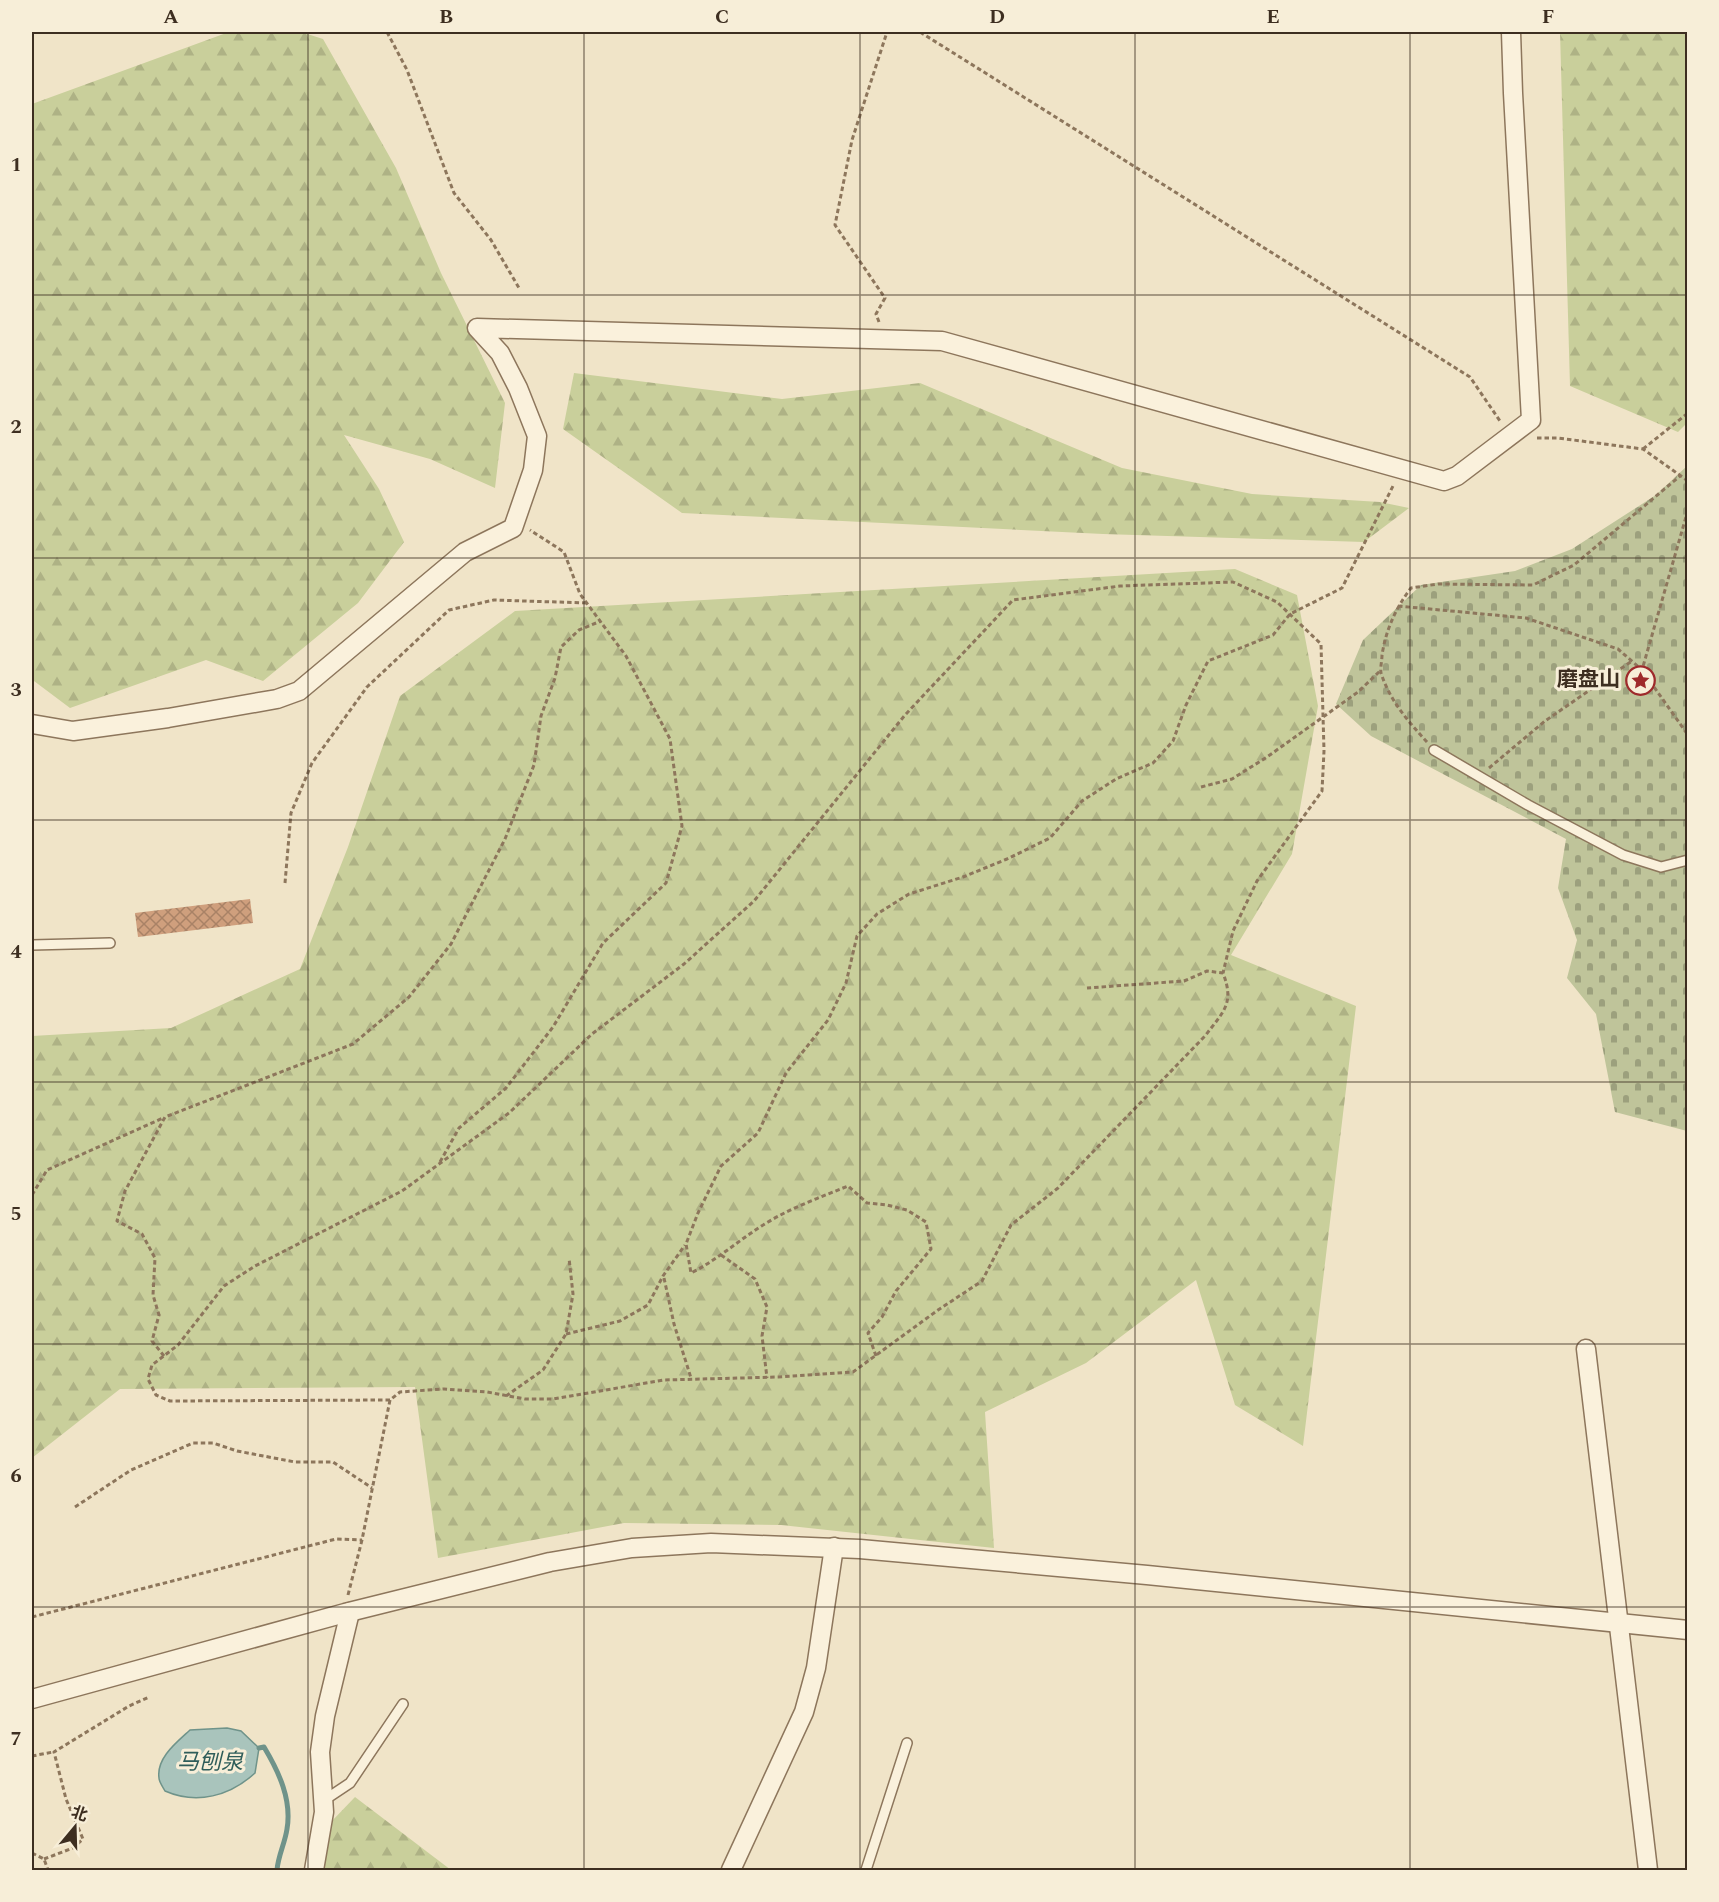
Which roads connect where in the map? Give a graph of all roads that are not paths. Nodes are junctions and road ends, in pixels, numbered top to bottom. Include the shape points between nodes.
1 (1511, 32) edge
2 (32, 724) edge
3 (1434, 750) road end
4 (1688, 860) edge
5 (110, 943) dead end
6 (32, 945) edge
7 (1586, 1349) dead end
8 (834, 1547) junction
9 (350, 1612) junction
10 (1619, 1624) junction
11 (1688, 1630) edge
12 (32, 1699) edge
13 (403, 1704) dead end
14 (907, 1743) dead end
15 (323, 1801) junction
16 (314, 1870) edge
17 (731, 1870) edge
18 (866, 1870) edge
19 (1648, 1870) edge

1 - 2 street via 1531,420 1457,476 1444,481 942,341 477,328 500,353 537,435 533,470 513,528 465,552 299,691 277,699 73,731
3 - 4 lane via 1623,855 1661,867
5 - 6 lane
7 - 10 street
8 - 9 street via 711,1543 632,1548 550,1562
8 - 10 street
8 - 17 street via 816,1668 804,1712
9 - 12 street
9 - 15 street via 325,1716 320,1752
10 - 11 street
10 - 19 street
13 - 15 lane via 350,1783
14 - 18 lane
15 - 16 street

